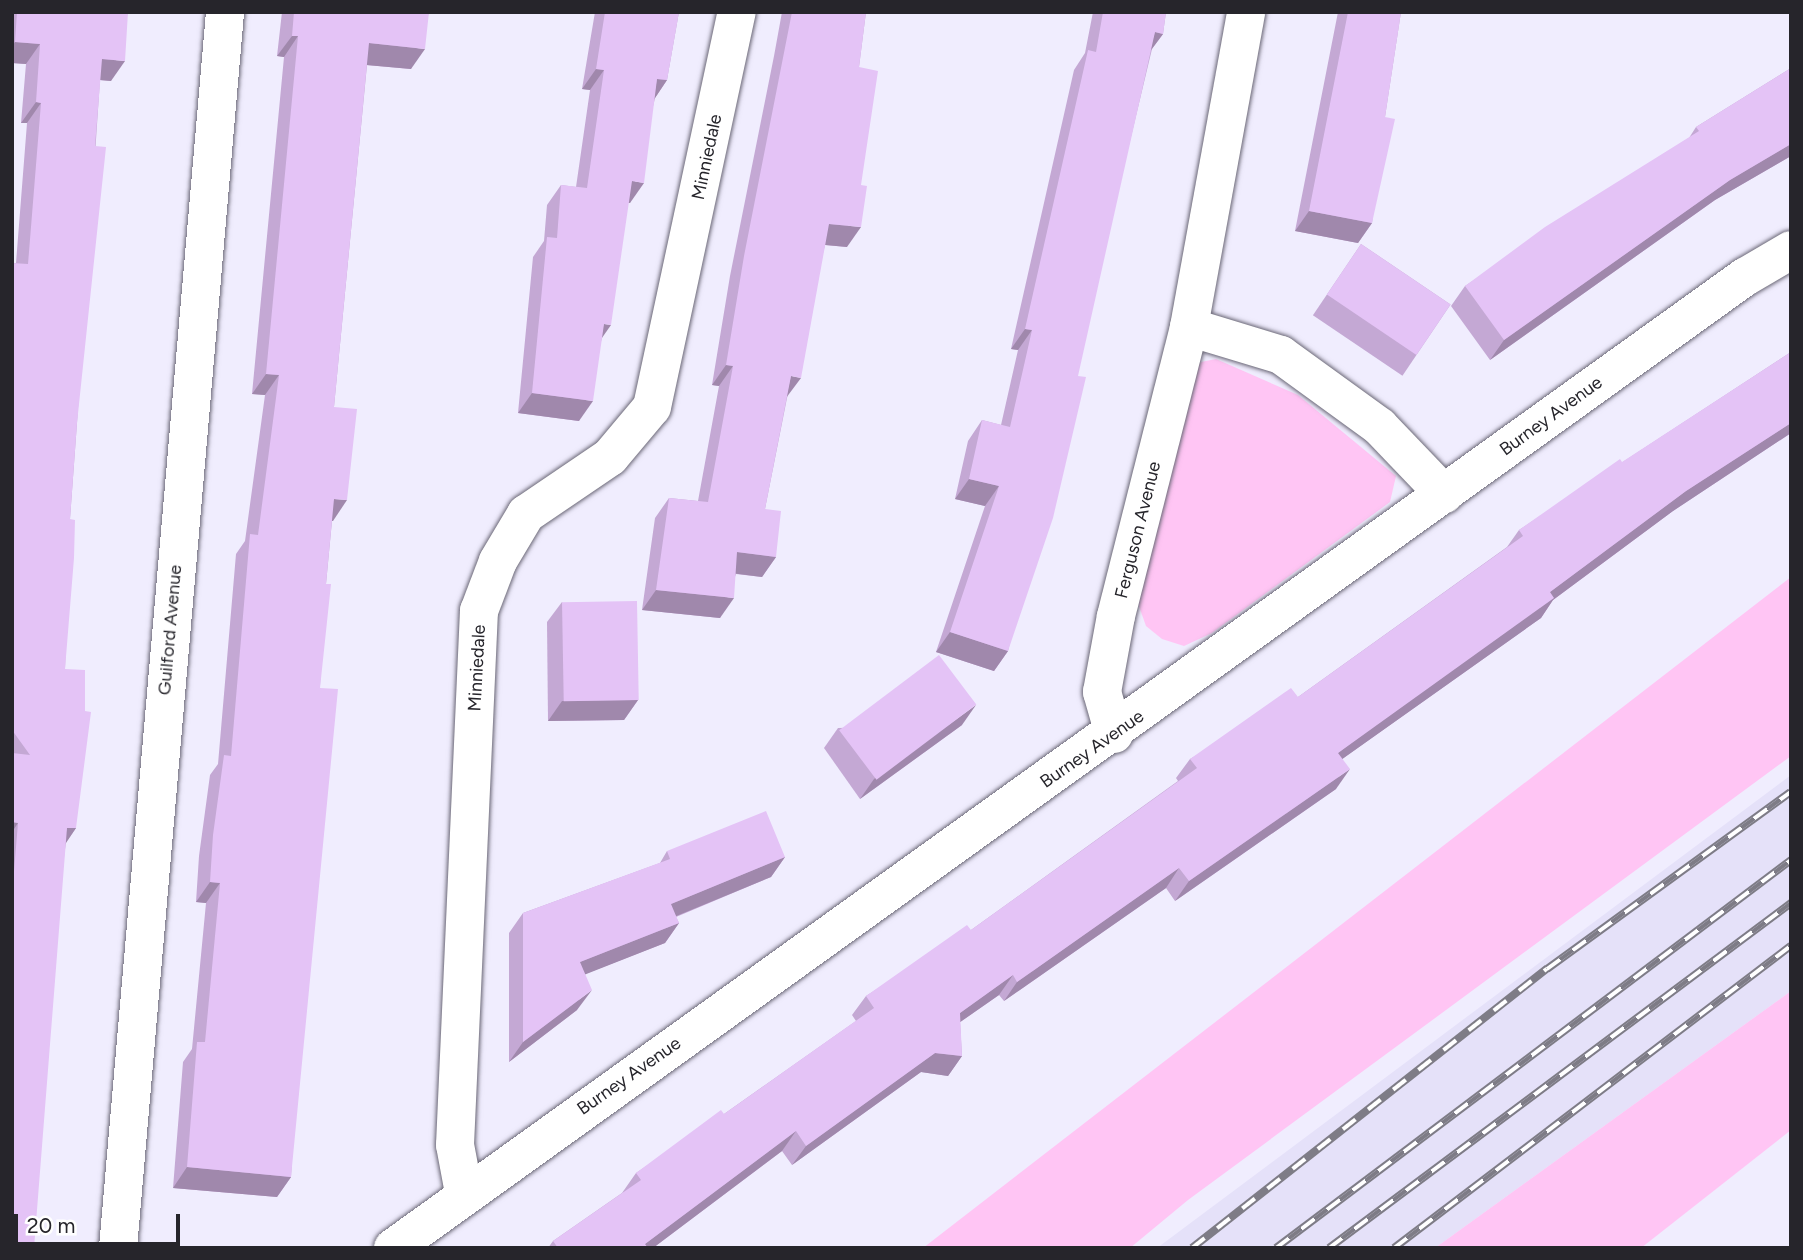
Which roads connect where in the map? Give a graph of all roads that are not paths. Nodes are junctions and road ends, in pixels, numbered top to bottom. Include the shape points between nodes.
1 (225, 12) edge
2 (737, 12) edge
3 (1246, 12) edge
4 (1791, 250) edge
5 (1189, 327) junction
6 (1444, 494) junction
7 (1114, 734) junction
8 (464, 1193) junction
9 (118, 1248) edge
10 (393, 1248) edge

1 - 9 street, Guilford Avenue
2 - 8 street, Minniedale via 652,407 610,457 526,514 498,561 480,611 455,1146
3 - 5 street, Ferguson Avenue
4 - 6 street, Burney Avenue via 1745,277
5 - 6 street via 1281,355 1380,427
5 - 7 street, Ferguson Avenue via 1116,616 1102,692
6 - 7 street, Burney Avenue
7 - 8 street, Burney Avenue
8 - 10 street, Burney Avenue

